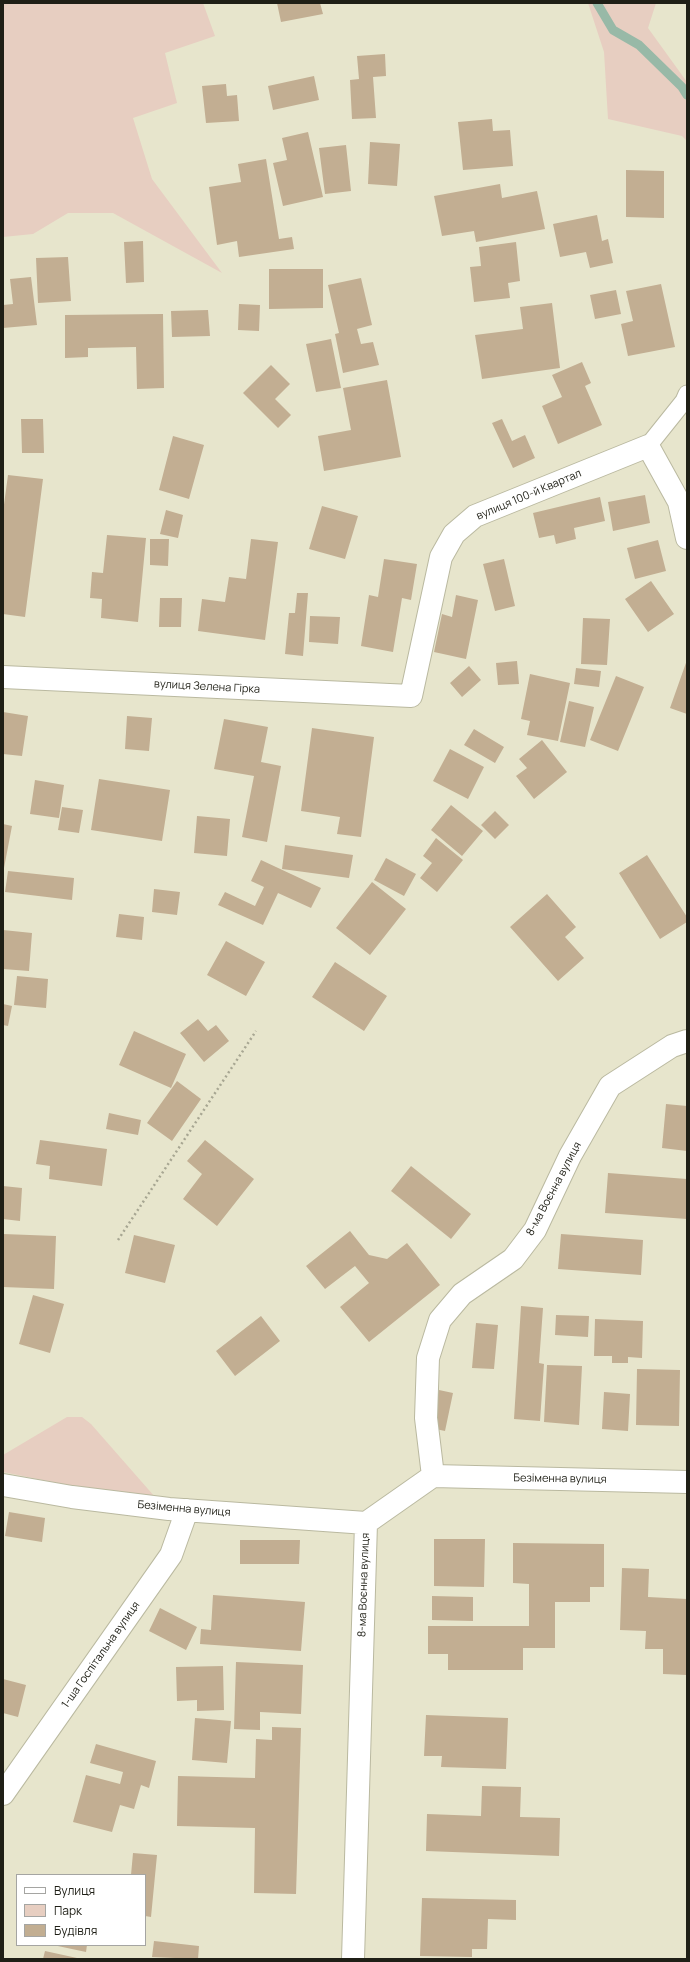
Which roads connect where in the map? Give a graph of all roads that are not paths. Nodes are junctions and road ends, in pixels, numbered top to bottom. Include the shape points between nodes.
1 (687, 394) edge
2 (648, 446) junction
3 (687, 538) edge
4 (3, 677) edge
5 (411, 696) joint
6 (687, 1041) edge
7 (433, 1476) junction
8 (687, 1482) edge
9 (3, 1485) edge
10 (187, 1510) junction
11 (366, 1523) junction
12 (3, 1794) edge
13 (353, 1959) edge

1 - 2 lane
2 - 3 street via 679,502
2 - 5 street, вулиця 100-й Квартал via 475,516 454,534 441,557
4 - 5 street, вулиця Зелена Гірка
6 - 7 street, 8-ма Воєнна вулиця via 672,1046 610,1086 570,1156 535,1230 522,1248 513,1260 462,1294 440,1320 428,1358 426,1418
7 - 8 street, Безіменна вулиця
7 - 11 street, 8-ма Воєнна вулиця
9 - 10 street, Безіменна вулиця via 72,1497
10 - 11 street, Безіменна вулиця
10 - 12 street, 1-ша Госпітальна вулиця via 171,1555
11 - 13 street, 8-ма Воєнна вулиця

